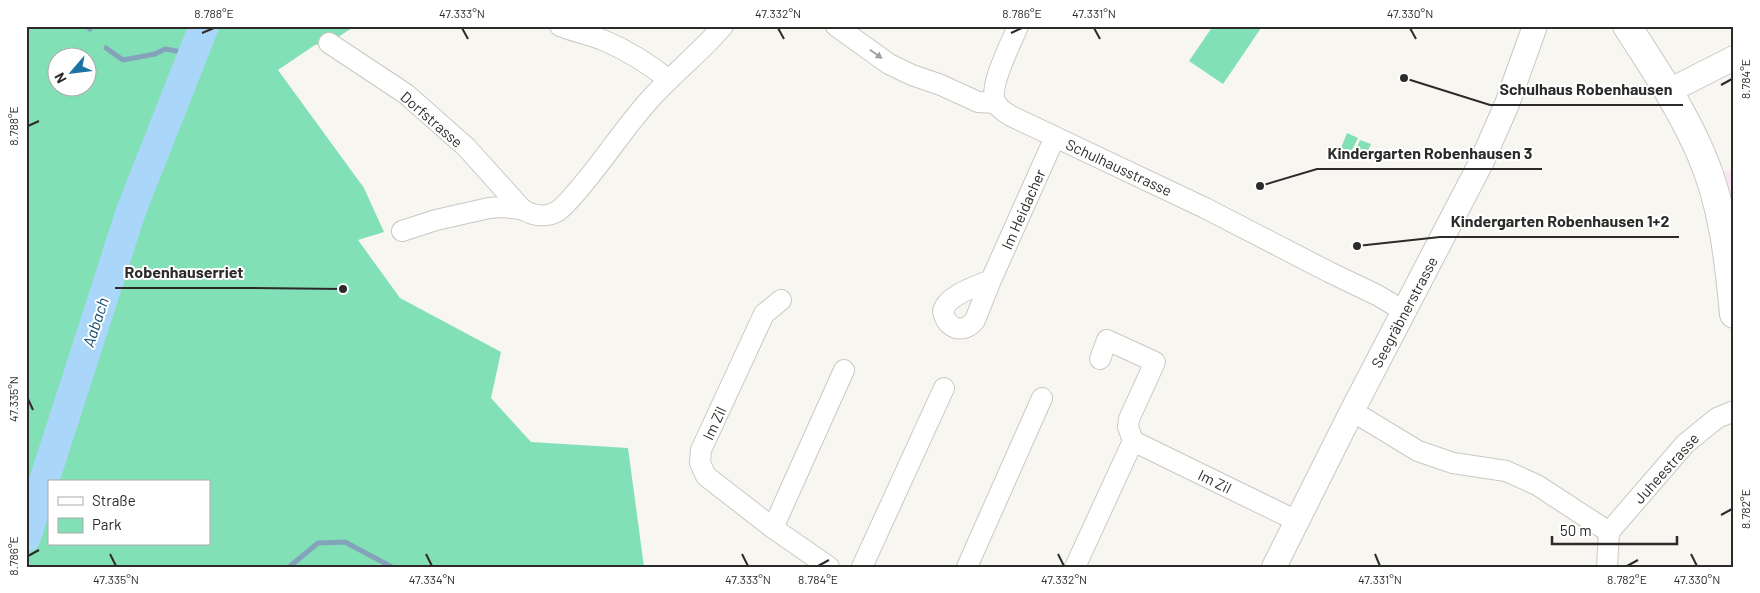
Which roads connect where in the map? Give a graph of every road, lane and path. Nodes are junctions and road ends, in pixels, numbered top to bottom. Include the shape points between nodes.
1 (560, 26) edge
2 (723, 26) edge
3 (836, 26) edge
4 (1018, 26) edge
5 (1535, 26) edge
6 (1627, 26) edge
7 (329, 43) dead end
8 (1734, 58) edge
9 (669, 80) junction
10 (1669, 91) junction
11 (996, 103) junction
12 (1056, 138) junction
13 (522, 209) junction
14 (402, 231) dead end
15 (991, 280) dead end
16 (781, 300) dead end
17 (1404, 311) junction
18 (1734, 314) edge
19 (1100, 359) dead end
20 (844, 370) dead end
21 (944, 388) dead end
22 (1042, 398) dead end
23 (1352, 411) junction
24 (1734, 411) edge
25 (1133, 441) junction
26 (1297, 521) junction
27 (773, 528) junction
28 (1609, 532) junction
29 (829, 567) edge
30 (862, 567) edge
31 (967, 567) edge
32 (1075, 567) edge
33 (1274, 567) edge
34 (1607, 567) edge

1 - 9 street via 633,54
2 - 9 street
3 -> 11 street, Schulhausstrasse via 889,64 978,102
4 - 11 street via 997,77
5 - 17 street, Seegräbnerstrasse via 1482,161
6 - 10 main road
7 - 13 street, Dorfstrasse via 406,94 466,148
8 - 10 street
9 - 13 street via 564,206 542,216
10 - 18 main road via 1702,155 1715,193 1730,270
11 - 12 street, Schulhausstrasse via 1011,116
12 - 15 street, Im Heidacher
12 - 17 street, Schulhausstrasse via 1205,208
13 - 14 street via 488,208
16 - 27 street, Im Zil via 764,314 699,457 706,476
17 - 23 street, Seegräbnerstrasse
19 - 25 street via 1108,340 1154,362 1129,419
20 - 27 street
21 - 30 street
22 - 31 street
23 - 26 street, Seegräbnerstrasse
23 - 28 street via 1418,451 1453,464 1506,471 1537,485
24 - 28 street, Juheestrasse via 1717,418 1685,444
25 - 26 street, Im Zil
25 - 32 street
26 - 33 street, Seegräbnerstrasse
27 - 29 street, Im Zil
28 - 34 street

